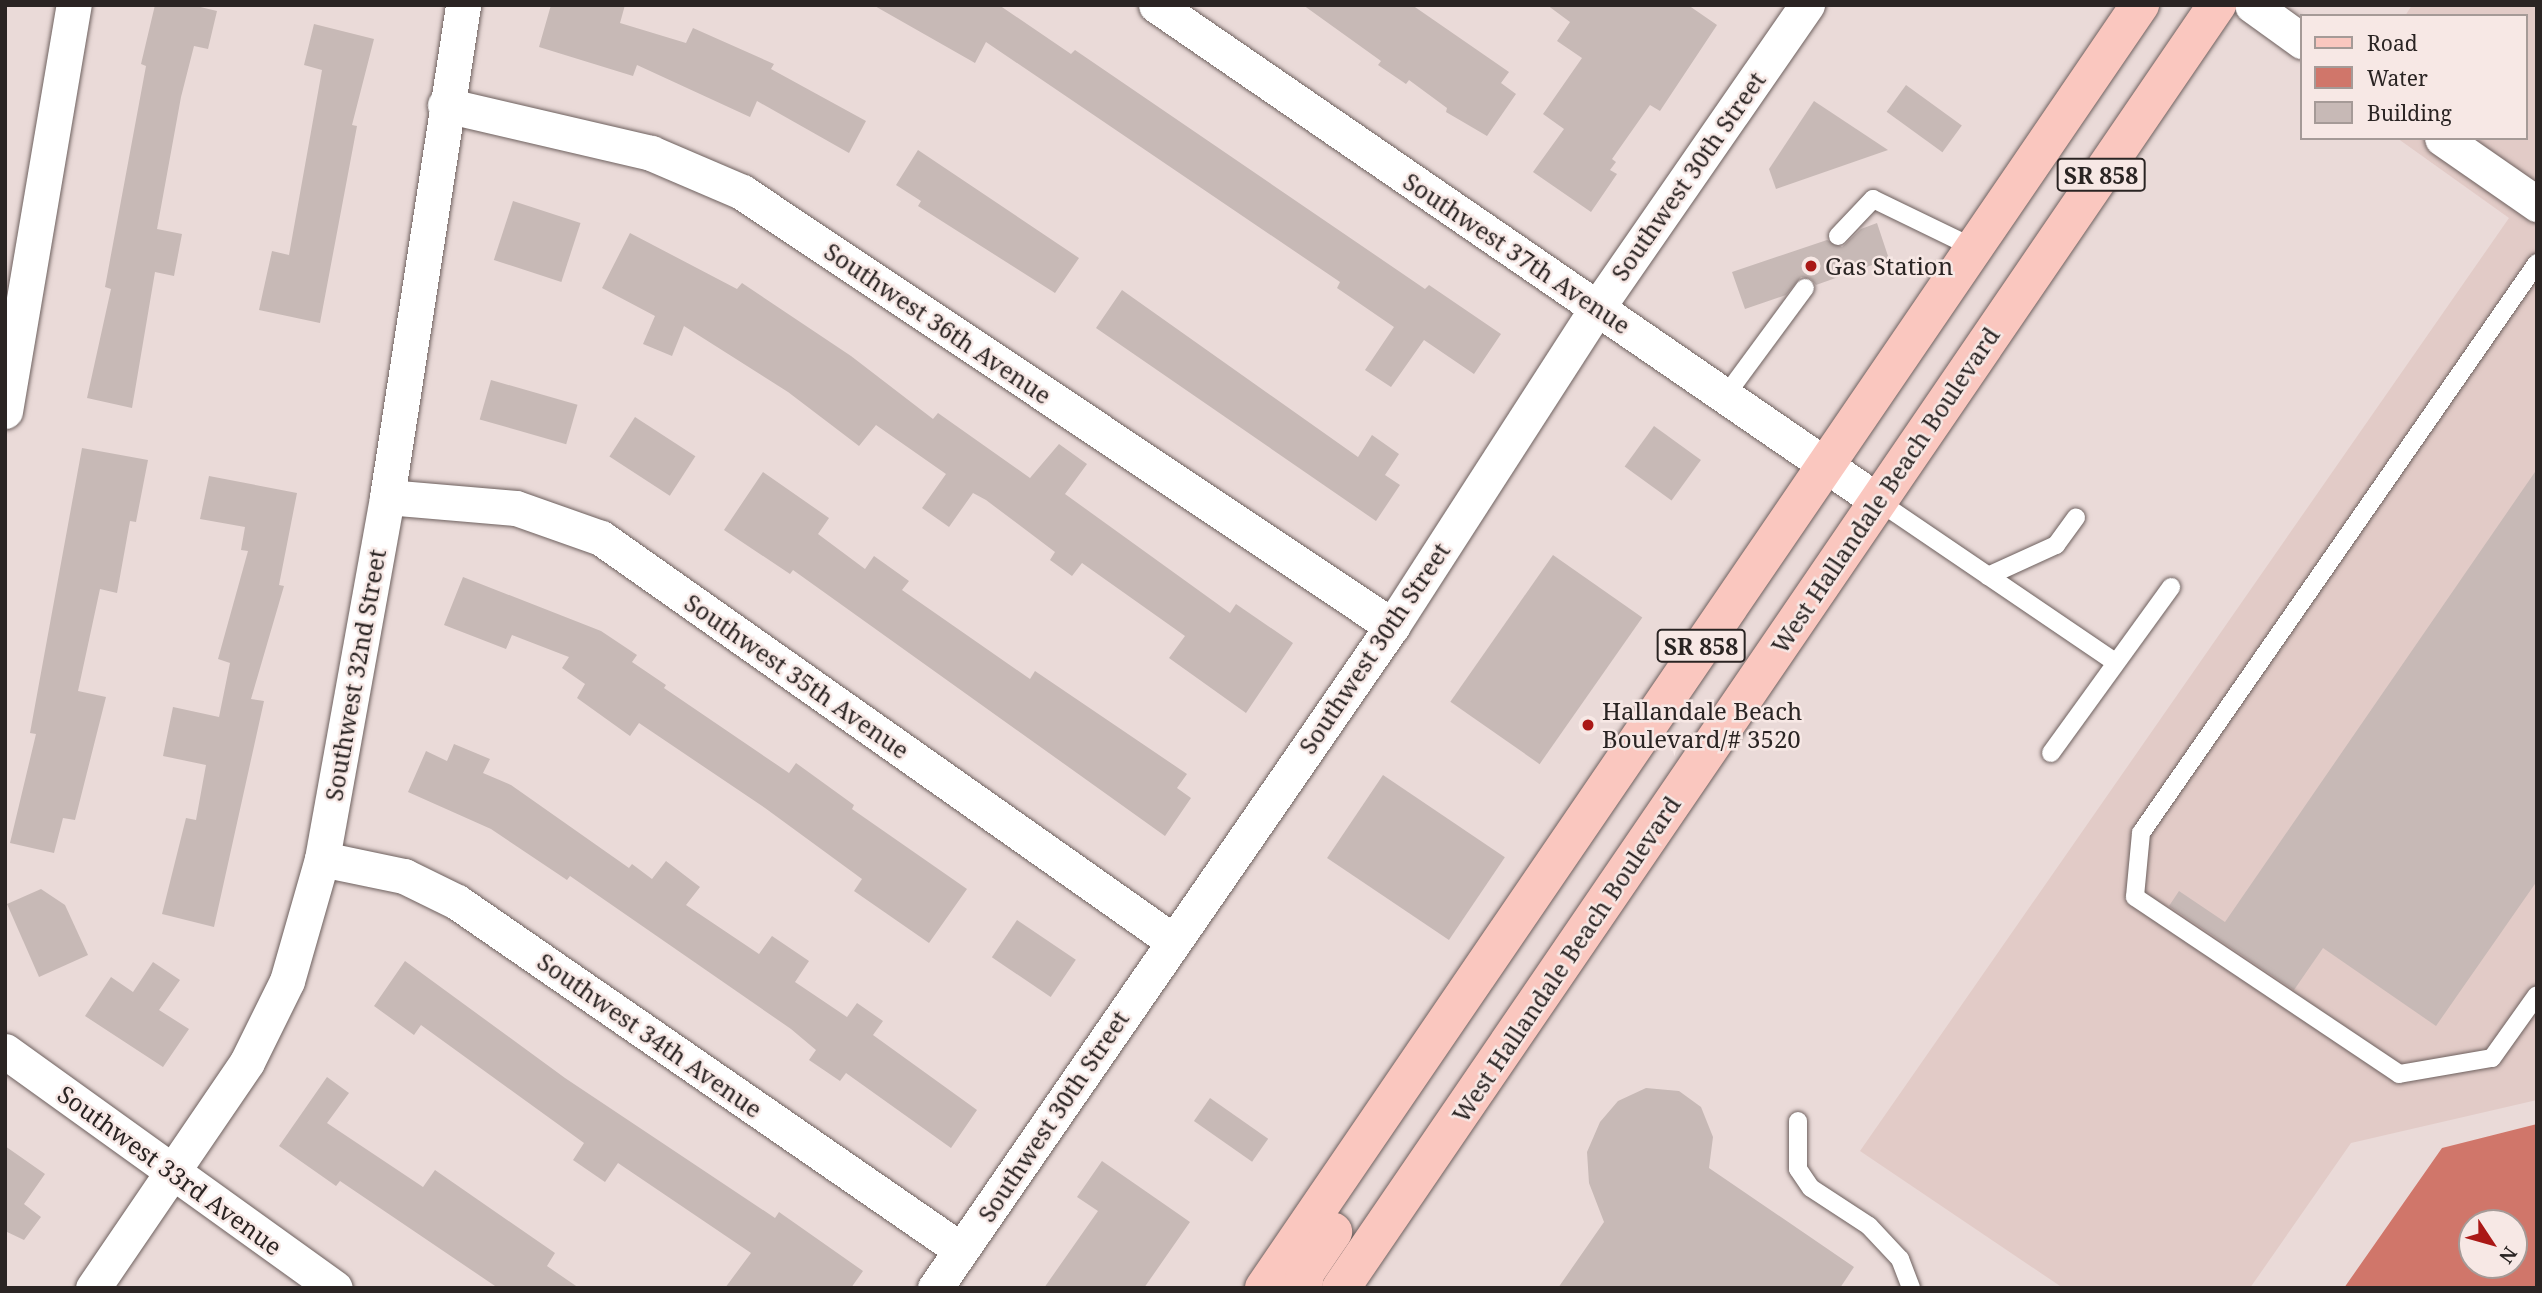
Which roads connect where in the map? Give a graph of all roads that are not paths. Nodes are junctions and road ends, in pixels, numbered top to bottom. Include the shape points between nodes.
1 (74, 5) edge
2 (463, 5) edge
3 (1156, 5) edge
4 (1807, 5) edge
5 (2140, 5) edge
6 (2217, 5) edge
7 (2252, 5) edge
8 (2300, 40) edge
9 (445, 106) junction
10 (2445, 140) edge
11 (2537, 204) edge
12 (1838, 236) dead end
13 (1974, 248) junction
14 (2537, 263) edge
15 (1805, 288) dead end
16 (1597, 308) junction
17 (1726, 395) junction
18 (5, 411) edge
19 (1826, 464) junction
20 (387, 497) junction
21 (1878, 501) junction
22 (2076, 517) dead end
23 (1988, 576) junction
24 (2171, 587) dead end
25 (1392, 626) junction
26 (2115, 662) junction
27 (2051, 753) dead end
28 (322, 859) junction
29 (1173, 941) junction
30 (2537, 995) edge
31 (1446, 1020) junction
32 (5, 1051) edge
33 (1798, 1121) dead end
34 (170, 1173) junction
35 (961, 1250) junction
36 (93, 1288) edge
37 (335, 1288) edge
38 (935, 1288) edge
39 (1264, 1288) edge
40 (1303, 1288) edge
41 (1341, 1288) edge
42 (1911, 1288) edge

1 - 18 street
2 - 9 street, Southwest 32nd Street
3 - 16 street, Southwest 37th Avenue
4 - 16 street, Southwest 30th Street
5 - 13 main road, SR 858
6 - 21 main road, West Hallandale Beach Boulevard / SR 858
7 - 8 street
9 - 20 street, Southwest 32nd Street
9 - 25 street, Southwest 36th Avenue via 651,153 742,192
10 - 11 street
12 - 13 lane via 1873,199
13 - 19 main road, SR 858
14 - 30 lane via 2141,833 2135,897 2399,1074 2492,1058
15 - 17 lane
16 - 17 street, Southwest 37th Avenue
16 - 25 street, Southwest 30th Street
17 - 19 street, Southwest 37th Avenue
19 - 21 street, Southwest 37th Avenue
19 - 31 main road, SR 858
20 - 28 street, Southwest 32nd Street
20 - 29 street, Southwest 35th Avenue via 516,508 601,538
21 - 23 lane
21 - 41 main road, West Hallandale Beach Boulevard / SR 858
22 - 23 lane via 2056,545
23 - 26 lane
24 - 26 lane
25 - 29 street, Southwest 30th Street
26 - 27 lane
28 - 34 street, Southwest 32nd Street via 287,981 247,1062
28 - 35 street, Southwest 34th Avenue via 404,876 457,902
29 - 35 street, Southwest 30th Street
31 - 39 main road, SR 858
31 - 40 main road via 1432,1087 1305,1273
32 - 34 street, Southwest 33rd Avenue
33 - 42 lane via 1798,1169 1811,1188 1869,1226 1900,1259
34 - 36 street, Southwest 32nd Street
34 - 37 street, Southwest 33rd Avenue
35 - 38 street, Southwest 30th Street

